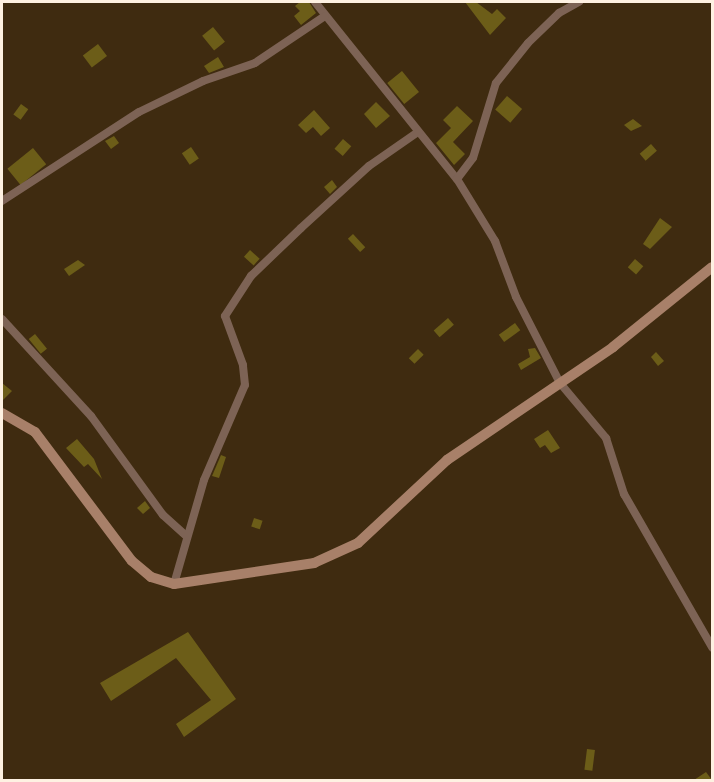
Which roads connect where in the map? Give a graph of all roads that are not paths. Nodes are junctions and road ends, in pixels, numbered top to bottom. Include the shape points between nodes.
1 (315, 2) edge
2 (579, 2) edge
3 (326, 16) junction
4 (418, 132) junction
5 (457, 179) junction
6 (2, 201) edge
7 (712, 267) edge
8 (2, 319) edge
9 (560, 383) junction
10 (2, 413) edge
11 (186, 536) junction
12 (174, 584) junction
13 (712, 647) edge

1 - 3 street
2 - 5 street via 528,43 496,83 473,158
3 - 4 street
3 - 6 street via 255,63 203,81 139,112
4 - 5 street
4 - 11 street via 369,166 301,228 251,276 225,316 243,365 245,385 204,480
5 - 9 street via 495,242 516,297
7 - 9 main road
8 - 11 street via 91,416 163,515
9 - 12 main road via 447,460 358,543 339,554 314,563
9 - 13 street via 606,438 624,494
10 - 12 main road via 35,432 132,561 151,577
11 - 12 street

